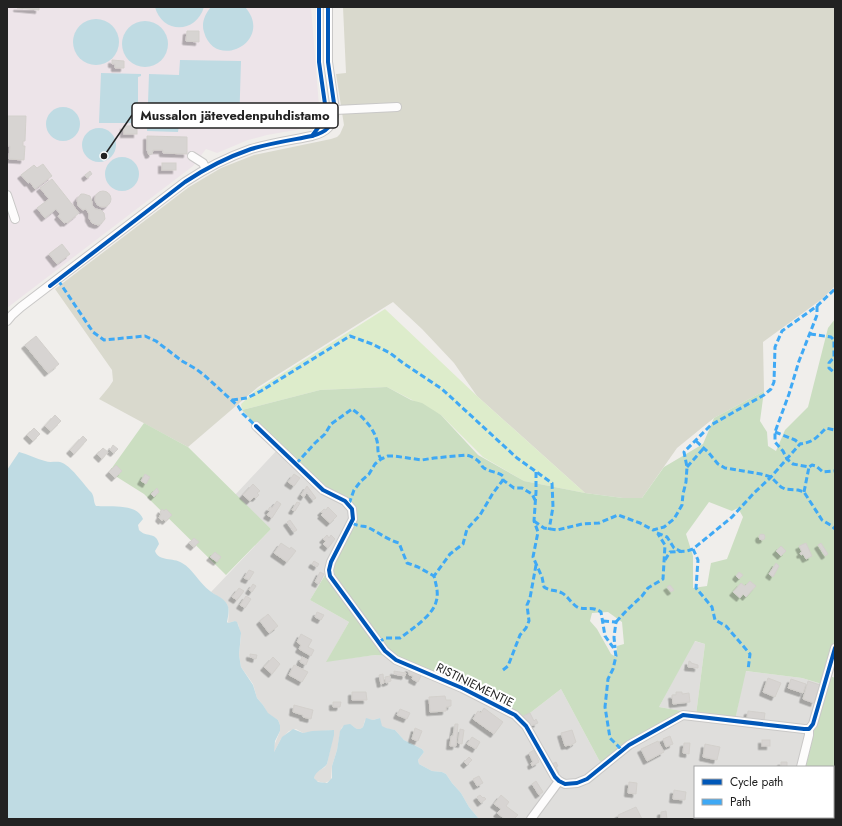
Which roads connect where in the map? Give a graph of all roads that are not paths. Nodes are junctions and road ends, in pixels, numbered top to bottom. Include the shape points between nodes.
1 (328, 7) edge
2 (397, 107) dead end
3 (334, 110) junction
4 (192, 156) dead end
5 (206, 169) junction
6 (7, 195) edge
7 (15, 219) dead end
8 (7, 321) edge
9 (256, 426) dead end
10 (835, 648) edge
11 (809, 729) junction
12 (801, 766) edge
13 (559, 781) junction
14 (531, 819) edge

1 - 3 street via 328,62
2 - 3 street
3 - 5 street via 330,125 321,134 252,149
4 - 5 street via 203,163
5 - 8 street via 185,182 21,307
6 - 7 street
9 - 13 street, RISTINIEMENTIE via 323,490 345,501 352,509 353,519 331,562 330,576 385,651 396,660 462,688 515,715 526,726
10 - 11 street via 813,724
11 - 12 street
11 - 13 street via 683,715 629,745 587,779 569,784
13 - 14 street

